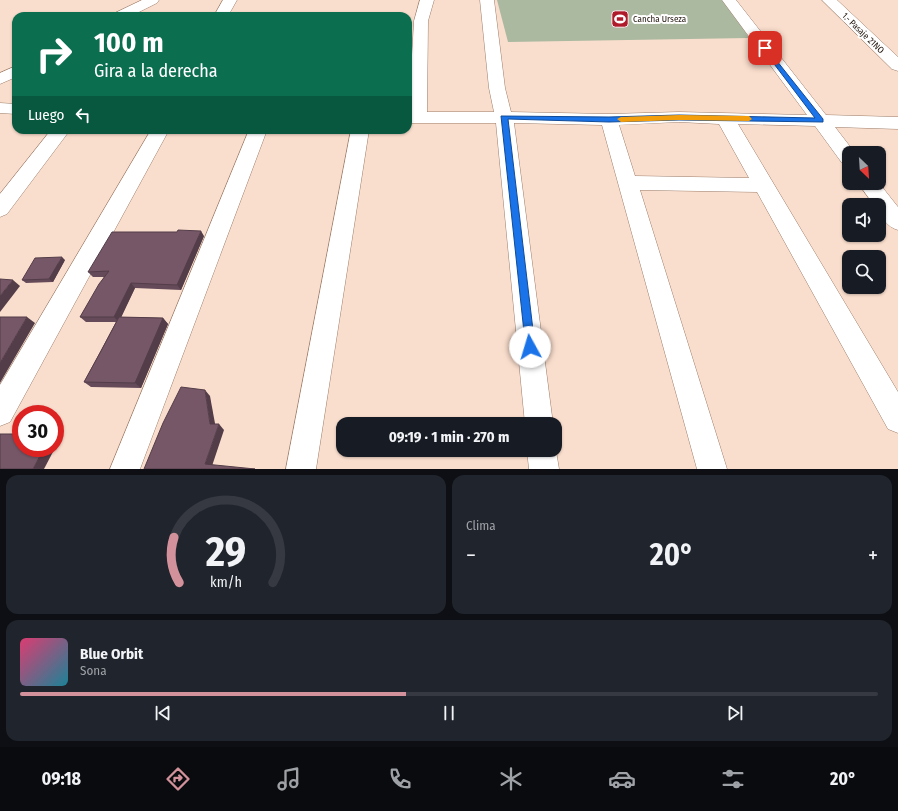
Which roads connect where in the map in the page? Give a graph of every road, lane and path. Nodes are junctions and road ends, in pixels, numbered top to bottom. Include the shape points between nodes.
1 (152, 0) edge
2 (161, 0) edge
3 (230, 0) edge
4 (427, 0) edge
5 (487, 0) edge
6 (729, 0) edge
7 (829, 0) edge
8 (128, 12) edge
9 (152, 12) edge
10 (223, 12) edge
11 (415, 21) edge
12 (876, 45) junction
13 (898, 45) edge
14 (898, 66) edge
15 (414, 68) edge
16 (12, 73) edge
17 (0, 79) edge
18 (0, 108) edge
19 (12, 108) edge
20 (504, 117) junction
21 (413, 118) edge
22 (725, 118) junction
23 (609, 120) junction
24 (820, 120) junction
25 (898, 123) edge
26 (58, 134) edge
27 (158, 134) edge
28 (256, 134) edge
29 (359, 134) edge
30 (842, 149) edge
31 (628, 183) junction
32 (764, 185) junction
33 (873, 190) edge
34 (0, 208) edge
35 (898, 222) edge
36 (0, 412) edge
37 (538, 417) edge
38 (898, 419) edge
39 (543, 457) edge
40 (125, 469) edge
41 (301, 469) edge
42 (544, 469) edge
43 (712, 469) edge

1 - 8 street
2 - 9 street
3 - 10 street
4 - 11 street
5 - 20 street via 497,88
6 - 24 street
7 - 12 street, 1.- Pasaje 21NO
11 - 15 street
12 - 13 street
12 - 14 street, 1.- Pasaje 21NO
15 - 21 street
16 - 17 street
18 - 19 street
20 - 21 street
20 - 23 street
20 - 37 street
22 - 23 street
22 - 24 street
22 - 32 street
23 - 31 street
24 - 25 street
24 - 30 street
26 - 34 street
27 - 36 street
28 - 40 street
29 - 41 street
31 - 32 street
31 - 43 street
32 - 38 street
33 - 35 street
39 - 42 street

